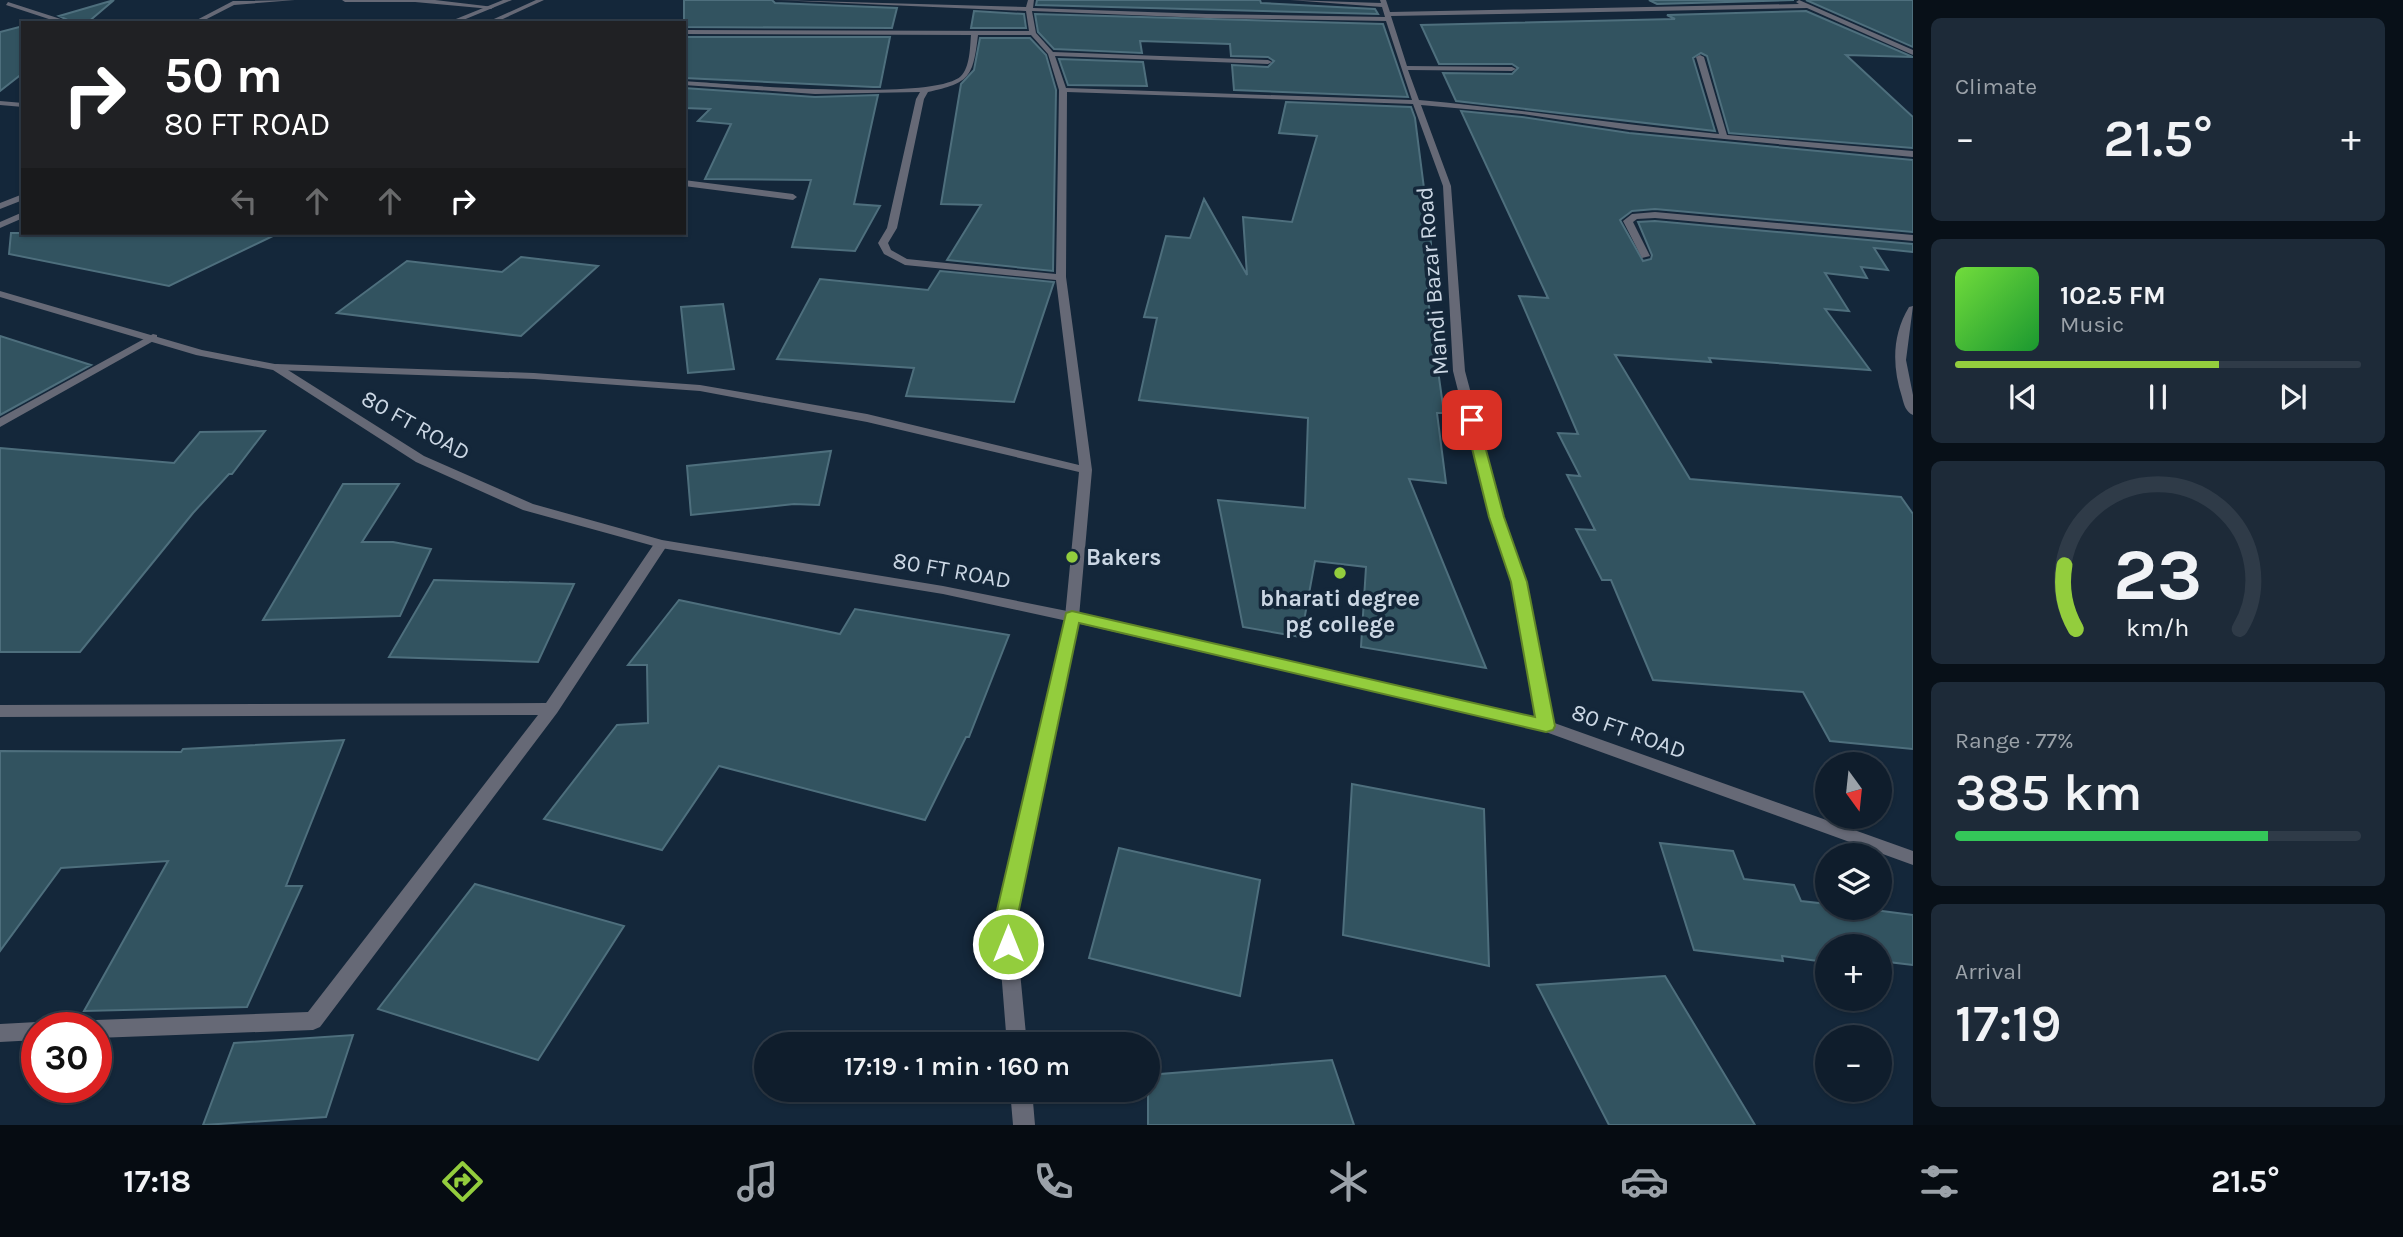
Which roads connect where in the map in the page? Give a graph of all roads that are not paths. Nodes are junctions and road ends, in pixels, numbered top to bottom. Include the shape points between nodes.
1 (18, 0) edge
2 (292, 0) edge
3 (345, 0) edge
4 (509, 0) edge
5 (541, 0) edge
6 (778, 0) edge
7 (1293, 0) edge
8 (1795, 0) edge
9 (8, 4) junction
10 (1030, 5) edge
11 (1808, 6) junction
12 (491, 7) junction
13 (0, 8) edge
14 (1386, 9) edge
15 (62, 21) edge
16 (198, 21) edge
17 (454, 21) edge
18 (493, 21) edge
19 (686, 32) edge
20 (975, 32) junction
21 (1033, 33) junction
22 (1903, 47) junction
23 (1913, 47) edge
24 (1913, 53) edge
25 (1051, 54) junction
26 (1700, 57) dead end
27 (1268, 62) dead end
28 (1404, 68) junction
29 (1512, 69) dead end
30 (686, 83) edge
31 (925, 90) junction
32 (1063, 90) junction
33 (1417, 102) junction
34 (0, 103) edge
35 (21, 105) edge
36 (1724, 137) junction
37 (1913, 154) edge
38 (686, 183) edge
39 (793, 197) dead end
40 (21, 198) edge
41 (0, 206) edge
42 (21, 216) edge
43 (0, 225) edge
44 (1913, 238) edge
45 (1645, 256) dead end
46 (1060, 276) junction
47 (0, 294) edge
48 (1913, 309) edge
49 (153, 338) junction
50 (276, 367) junction
51 (1913, 411) edge
52 (0, 423) edge
53 (1086, 470) junction
54 (661, 544) junction
55 (1072, 617) junction
56 (551, 709) junction
57 (0, 711) edge
58 (1546, 726) junction
59 (1913, 858) edge
60 (112, 1028) edge
61 (21, 1032) edge
62 (1016, 1032) edge
63 (0, 1033) edge
64 (1022, 1102) edge
65 (1024, 1125) edge

1 - 9 street
2 - 16 street via 233,3
3 - 12 street
4 - 12 street
5 - 18 street
6 - 10 street
7 - 14 street
8 - 11 street
9 - 13 street
9 - 15 street
10 - 14 street
10 - 21 street
11 - 14 street
11 - 22 street
12 - 17 street
14 - 28 street, Mandi Bazar Road
19 - 20 street
20 - 21 street
20 - 31 street via 966,76 958,84
21 - 25 street
22 - 23 street
22 - 24 street
25 - 27 street
25 - 32 street
26 - 36 street
28 - 29 street
28 - 33 street, Mandi Bazar Road
30 - 31 street via 815,92
31 - 46 street via 892,228 883,243 887,252 905,262
32 - 33 street
32 - 46 street
33 - 36 street
33 - 58 street, Mandi Bazar Road via 1447,186 1459,371 1519,582
34 - 35 street
36 - 37 street
38 - 39 street
40 - 41 street
42 - 43 street
44 - 45 street via 1635,216 1628,221 1629,227
46 - 53 street
47 - 49 street, 80 FT ROAD
48 - 51 street via 1898,361
49 - 50 street, 80 FT ROAD via 200,353
49 - 52 street
50 - 53 street via 534,376 700,388 867,418
50 - 54 street, 80 FT ROAD via 421,459 528,507
53 - 55 street
54 - 55 street, 80 FT ROAD via 943,590
54 - 56 street
55 - 58 street, 80 FT ROAD
55 - 62 street via 1006,919
56 - 57 street
56 - 60 street via 313,1021
58 - 59 street, 80 FT ROAD
61 - 63 street
64 - 65 street

